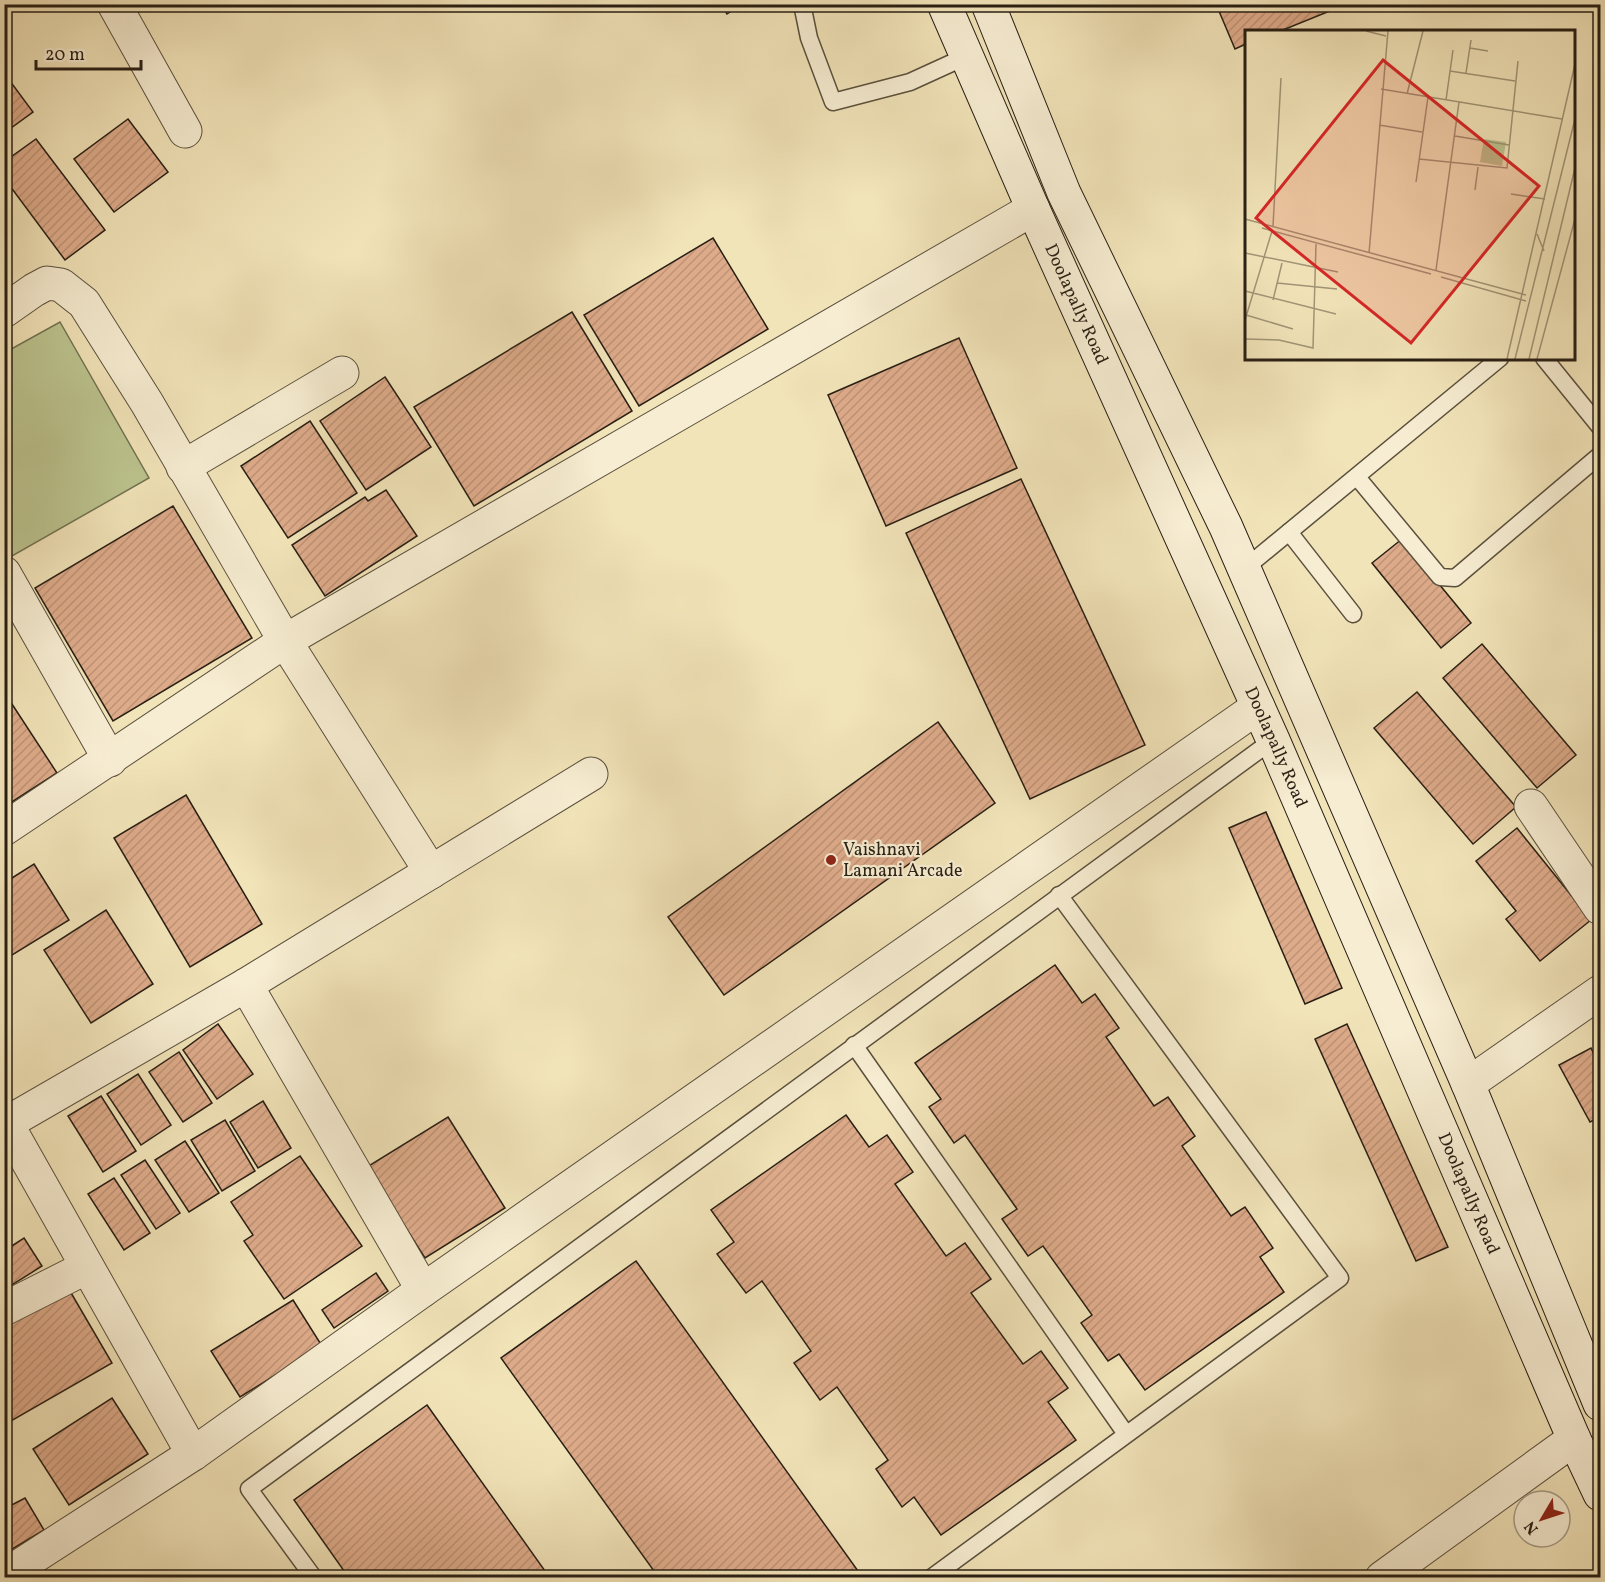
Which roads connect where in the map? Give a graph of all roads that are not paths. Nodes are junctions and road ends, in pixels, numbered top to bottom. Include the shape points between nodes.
1 (114, 4) edge
2 (802, 4) edge
3 (944, 4) edge
4 (988, 4) edge
5 (967, 56) junction
6 (185, 131) dead end
7 (1033, 209) junction
8 (4, 311) edge
9 (1498, 360) edge
10 (1546, 360) edge
11 (342, 373) dead end
12 (1600, 427) edge
13 (1600, 455) edge
14 (183, 467) junction
15 (1357, 477) junction
16 (1289, 532) junction
17 (1244, 569) junction
18 (4, 573) edge
19 (1353, 614) dead end
20 (285, 641) junction
21 (1258, 707) junction
22 (1273, 740) junction
23 (110, 760) junction
24 (591, 774) dead end
25 (1531, 806) dead end
26 (4, 829) edge
27 (431, 872) junction
28 (1059, 895) junction
29 (1600, 908) edge
30 (246, 985) junction
31 (1600, 992) edge
32 (854, 1045) junction
33 (1468, 1084) junction
34 (6, 1121) edge
35 (87, 1267) junction
36 (423, 1290) junction
37 (4, 1309) edge
38 (1600, 1404) edge
39 (1126, 1434) junction
40 (1575, 1439) junction
41 (193, 1454) junction
42 (1600, 1494) edge
43 (4, 1576) edge
44 (314, 1578) edge
45 (931, 1578) edge
46 (1382, 1578) edge

1 - 6 street
2 - 5 lane via 808,38 833,102 910,81
3 - 5 street, Doolapally Road
4 - 17 street, Doolapally Road via 1064,192
5 - 7 street, Doolapally Road
7 - 20 street
7 - 21 street, Doolapally Road
8 - 14 street via 47,283 61,285 84,303
9 - 15 lane
10 - 12 lane
11 - 14 street
13 - 15 lane via 1455,578 1440,577
14 - 20 street
15 - 16 lane
16 - 17 lane
16 - 19 lane
17 - 33 street, Doolapally Road
18 - 23 street
20 - 23 street
20 - 27 street
21 - 22 street, Doolapally Road
21 - 36 street
22 - 28 lane
22 - 40 street, Doolapally Road
23 - 26 street
24 - 27 street
25 - 29 street
27 - 30 street
28 - 32 lane
28 - 39 lane via 1340,1278
30 - 34 street
30 - 36 street
31 - 33 street
32 - 39 lane
32 - 44 lane via 249,1489
33 - 38 street, Doolapally Road
34 - 35 street
35 - 37 street
35 - 41 street
36 - 41 street
39 - 45 lane
40 - 42 street, Doolapally Road
40 - 46 street
41 - 43 street

